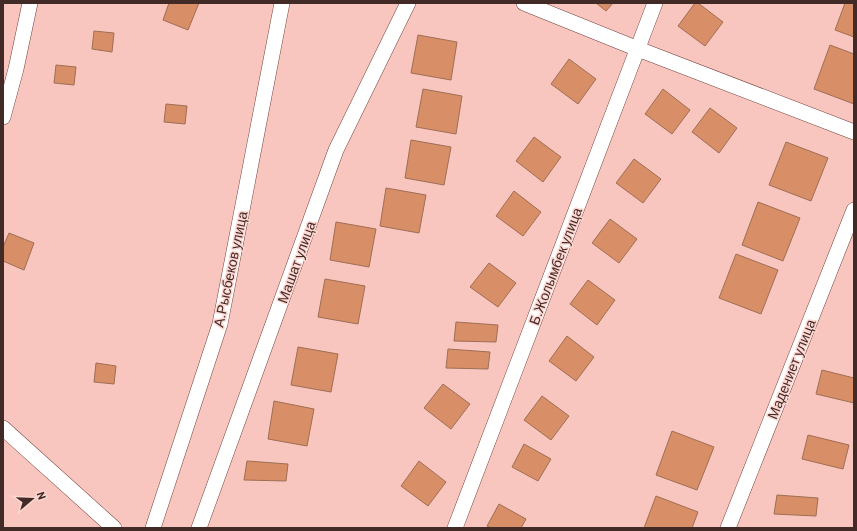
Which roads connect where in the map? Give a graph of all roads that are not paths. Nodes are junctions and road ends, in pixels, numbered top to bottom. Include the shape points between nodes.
1 (30, 3) edge
2 (282, 3) edge
3 (408, 3) edge
4 (524, 3) edge
5 (655, 3) edge
6 (638, 49) junction
7 (3, 117) edge
8 (854, 132) edge
9 (854, 210) edge
10 (3, 428) edge
11 (114, 528) edge
12 (153, 528) edge
13 (199, 528) edge
14 (455, 528) edge
15 (728, 528) edge

1 - 7 street
2 - 12 street, А.Рысбеков улица via 220,324
3 - 13 street, Машат улица via 336,150
4 - 6 street
5 - 6 street, Б.Жолымбек улица
6 - 8 street
6 - 14 street, Б.Жолымбек улица
9 - 15 street, Мадениет улица
10 - 11 street

